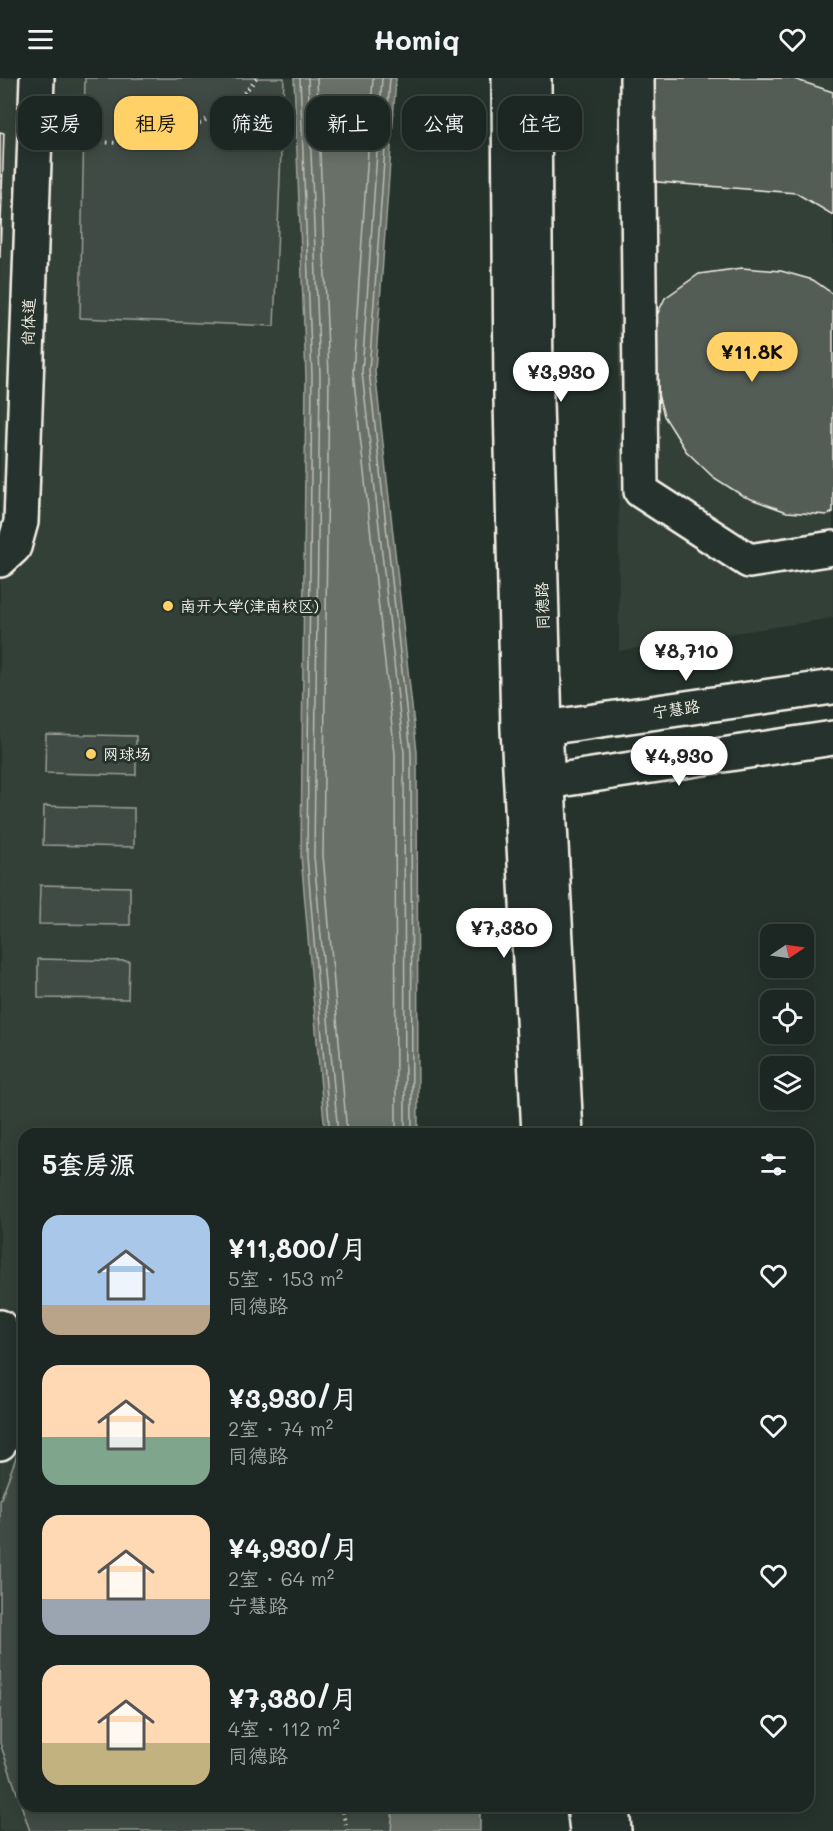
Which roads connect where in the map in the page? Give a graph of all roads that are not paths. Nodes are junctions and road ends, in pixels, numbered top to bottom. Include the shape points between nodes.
1 (37, 78) edge
2 (509, 78) edge
3 (534, 78) edge
4 (637, 78) edge
5 (833, 548) edge
6 (0, 560) edge
7 (833, 687) edge
8 (532, 728) junction
9 (833, 738) edge
10 (534, 782) junction
11 (539, 1128) edge
12 (565, 1128) edge
13 (9, 1333) edge
14 (16, 1372) edge
15 (0, 1443) edge
16 (585, 1812) edge
17 (612, 1812) edge
18 (587, 1831) edge
19 (614, 1831) edge

1 - 6 main road, 尚体道 via 21,522 14,547
2 - 8 main road, 同德路 via 511,400
3 - 8 main road, 同德路
4 - 5 main road via 640,491 749,561
7 - 8 main road, 宁慧路
8 - 10 main road, 同德路
9 - 10 main road
10 - 11 main road, 同德路
10 - 12 main road, 同德路
13 - 14 main road
14 - 15 main road
16 - 18 main road
17 - 19 main road

